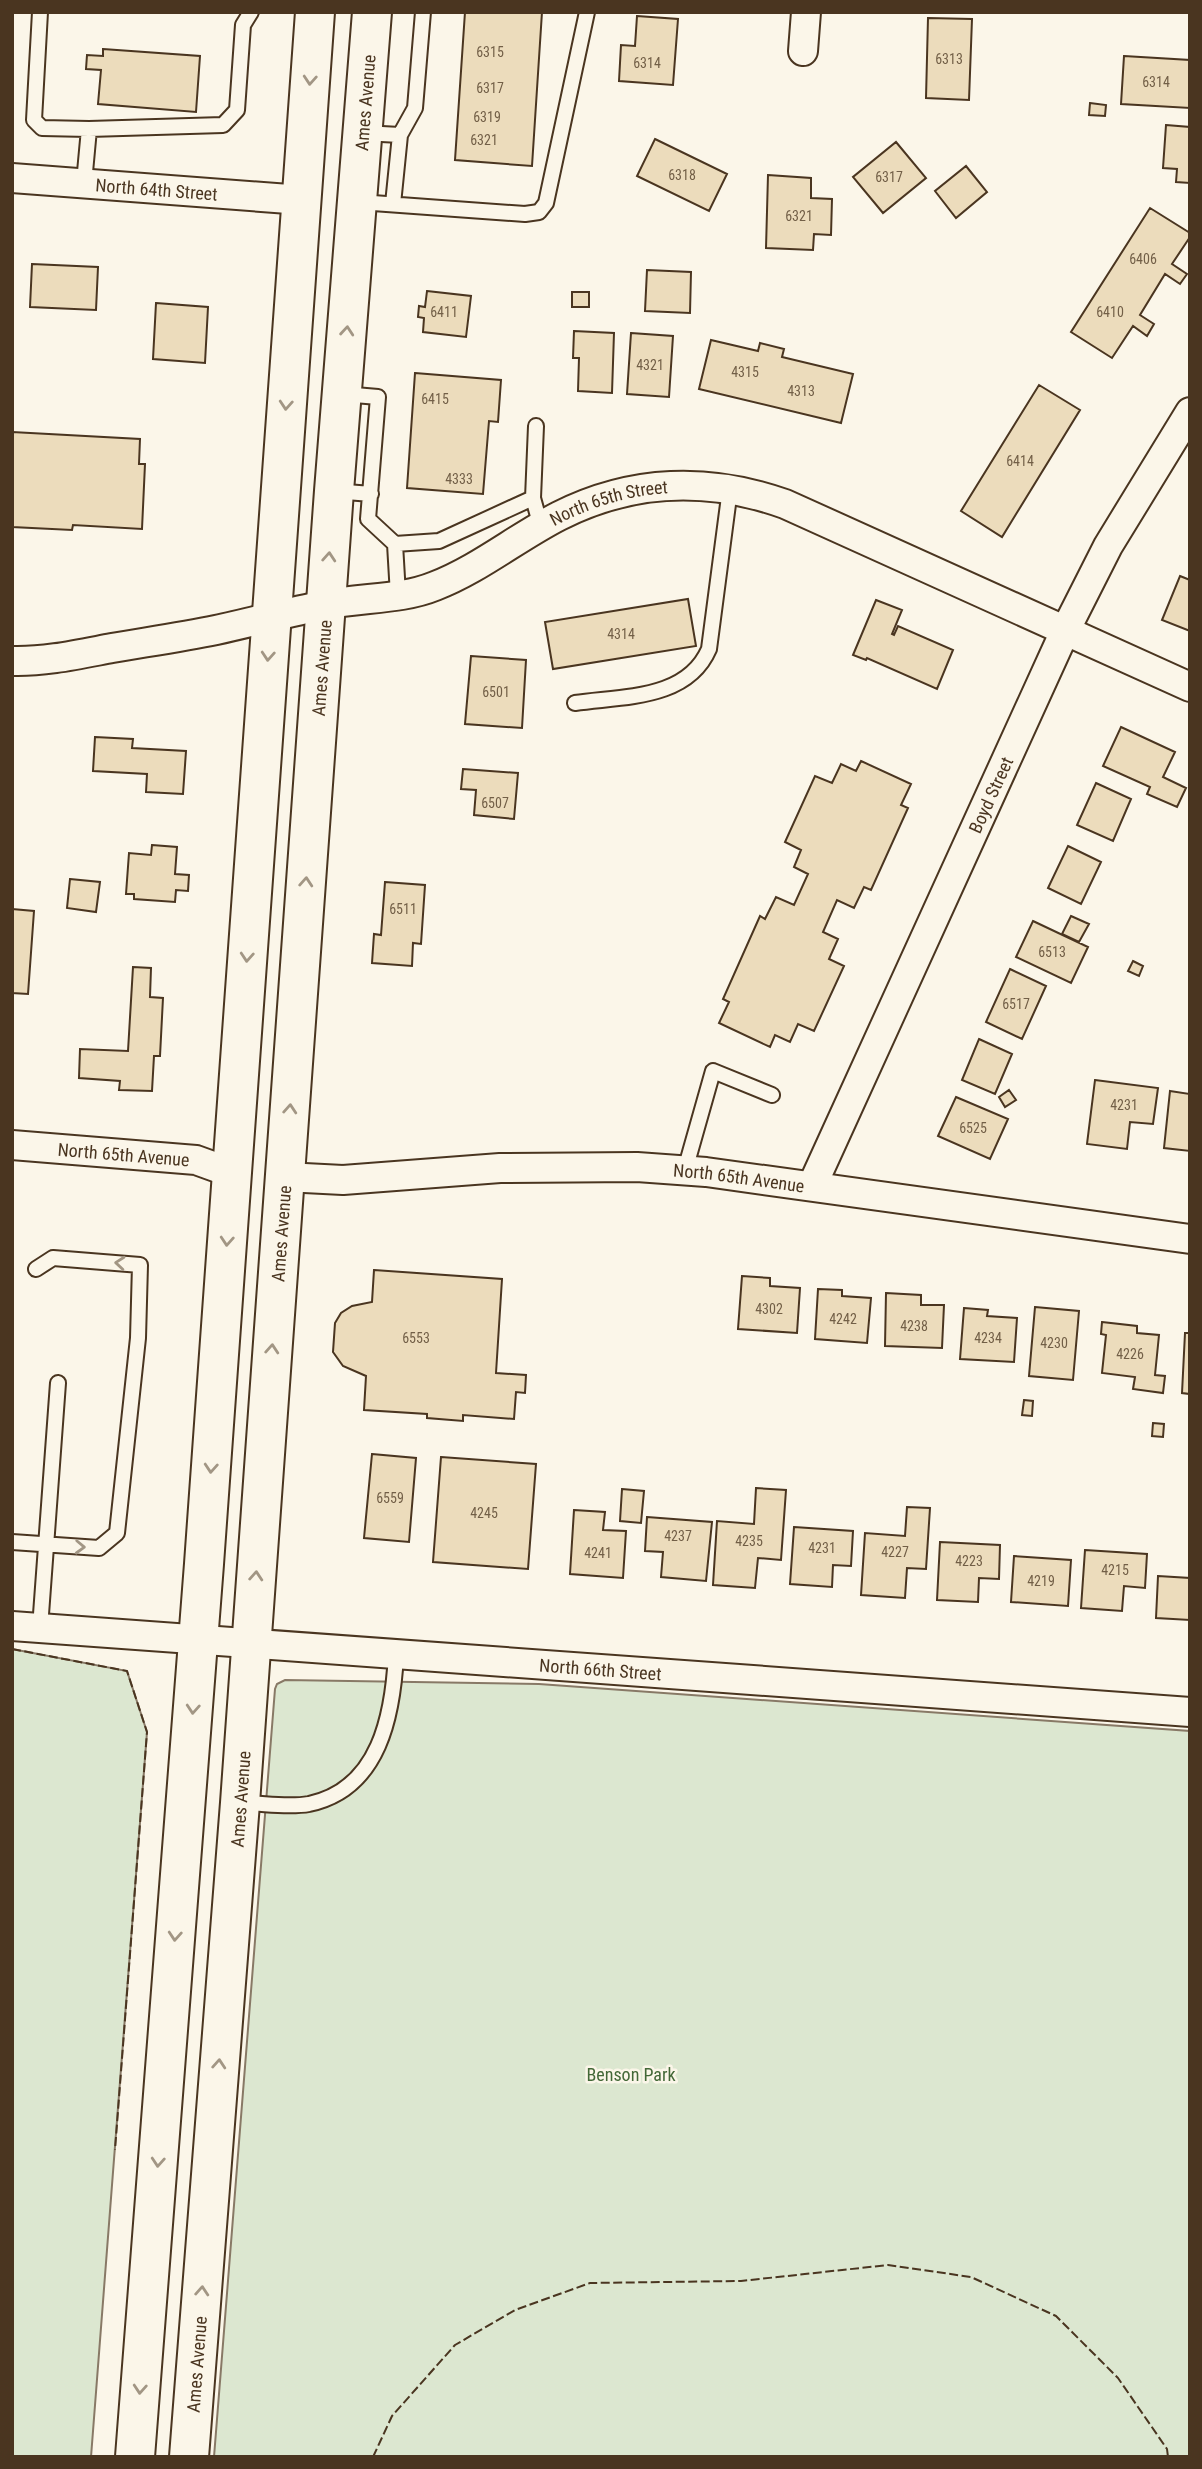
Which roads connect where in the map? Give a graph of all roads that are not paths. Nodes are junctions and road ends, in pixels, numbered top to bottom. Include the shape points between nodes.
1 (40, 12) edge
2 (251, 12) edge
3 (372, 12) edge
4 (423, 12) edge
5 (587, 12) edge
6 (806, 12) edge
7 (311, 13) edge
8 (803, 51) dead end
9 (89, 129) junction
10 (363, 132) junction
11 (400, 135) junction
12 (12, 178) edge
13 (84, 183) junction
14 (302, 200) junction
15 (375, 203) junction
16 (1190, 412) edge
17 (536, 426) dead end
18 (730, 489) junction
19 (352, 493) junction
20 (533, 498) junction
21 (541, 527) junction
22 (395, 544) junction
23 (398, 595) junction
24 (326, 604) junction
25 (270, 618) junction
26 (1065, 631) junction
27 (12, 661) edge
28 (1190, 687) edge
29 (575, 703) dead end
30 (772, 1095) dead end
31 (12, 1145) edge
32 (685, 1170) junction
33 (232, 1172) junction
34 (285, 1177) junction
35 (812, 1186) junction
36 (1190, 1239) edge
37 (36, 1269) dead end
38 (58, 1383) dead end
39 (12, 1542) edge
40 (46, 1546) junction
41 (12, 1626) edge
42 (40, 1629) junction
43 (198, 1641) junction
44 (251, 1644) junction
45 (396, 1654) junction
46 (1190, 1712) edge
47 (240, 1803) junction
48 (135, 2457) edge
49 (189, 2457) edge

1 - 9 lane via 34,120 42,128
2 - 9 lane via 243,25 237,110 223,125
3 - 10 main road, Ames Avenue
4 - 11 lane via 415,108
5 - 15 lane via 547,203 539,212
6 - 8 street
7 -> 14 main road
9 - 13 lane
10 - 11 lane
10 - 15 main road, Ames Avenue
11 - 15 lane
12 - 13 street, North 64th Street
13 - 14 street, North 64th Street
14 -> 25 main road
19 -> 15 main road, Ames Avenue via 342,394
16 - 26 street, Boyd Street via 1108,546
17 - 20 lane
18 - 21 street, North 65th Street via 639,489 583,505
18 - 26 street, North 65th Street via 785,504
18 - 29 lane via 709,649 703,663 671,688
19 - 22 lane via 368,519
24 -> 19 main road, Ames Avenue
20 - 21 lane
20 - 22 lane via 439,541
21 - 23 street, North 65th Street via 473,568 433,587
22 - 23 lane
23 - 24 street, North 65th Street
24 - 25 street, North 65th Street
34 -> 24 main road, Ames Avenue
25 - 27 street, North 65th Street via 52,658
25 -> 33 main road
26 - 28 street, North 65th Street
26 - 35 street, Boyd Street
30 - 32 lane via 713,1071
31 - 33 street, North 65th Avenue via 196,1160
32 - 34 street, North 65th Avenue via 500,1168 343,1180
32 - 35 street, North 65th Avenue
33 -> 43 main road
44 -> 34 main road, Ames Avenue
35 - 36 street, North 65th Avenue
40 -> 37 lane via 99,1548 117,1533 138,1338 140,1265 53,1258
38 - 40 lane
39 - 40 lane
40 - 42 lane
41 - 42 street, North 66th Street
42 - 43 street, North 66th Street
43 - 44 street, North 66th Street
43 -> 48 main road
44 - 45 street, North 66th Street
44 - 47 main road, Ames Avenue
45 - 46 street, North 66th Street
45 - 47 lane via 387,1726 377,1751 358,1776 337,1793 312,1803
49 -> 47 main road, Ames Avenue

